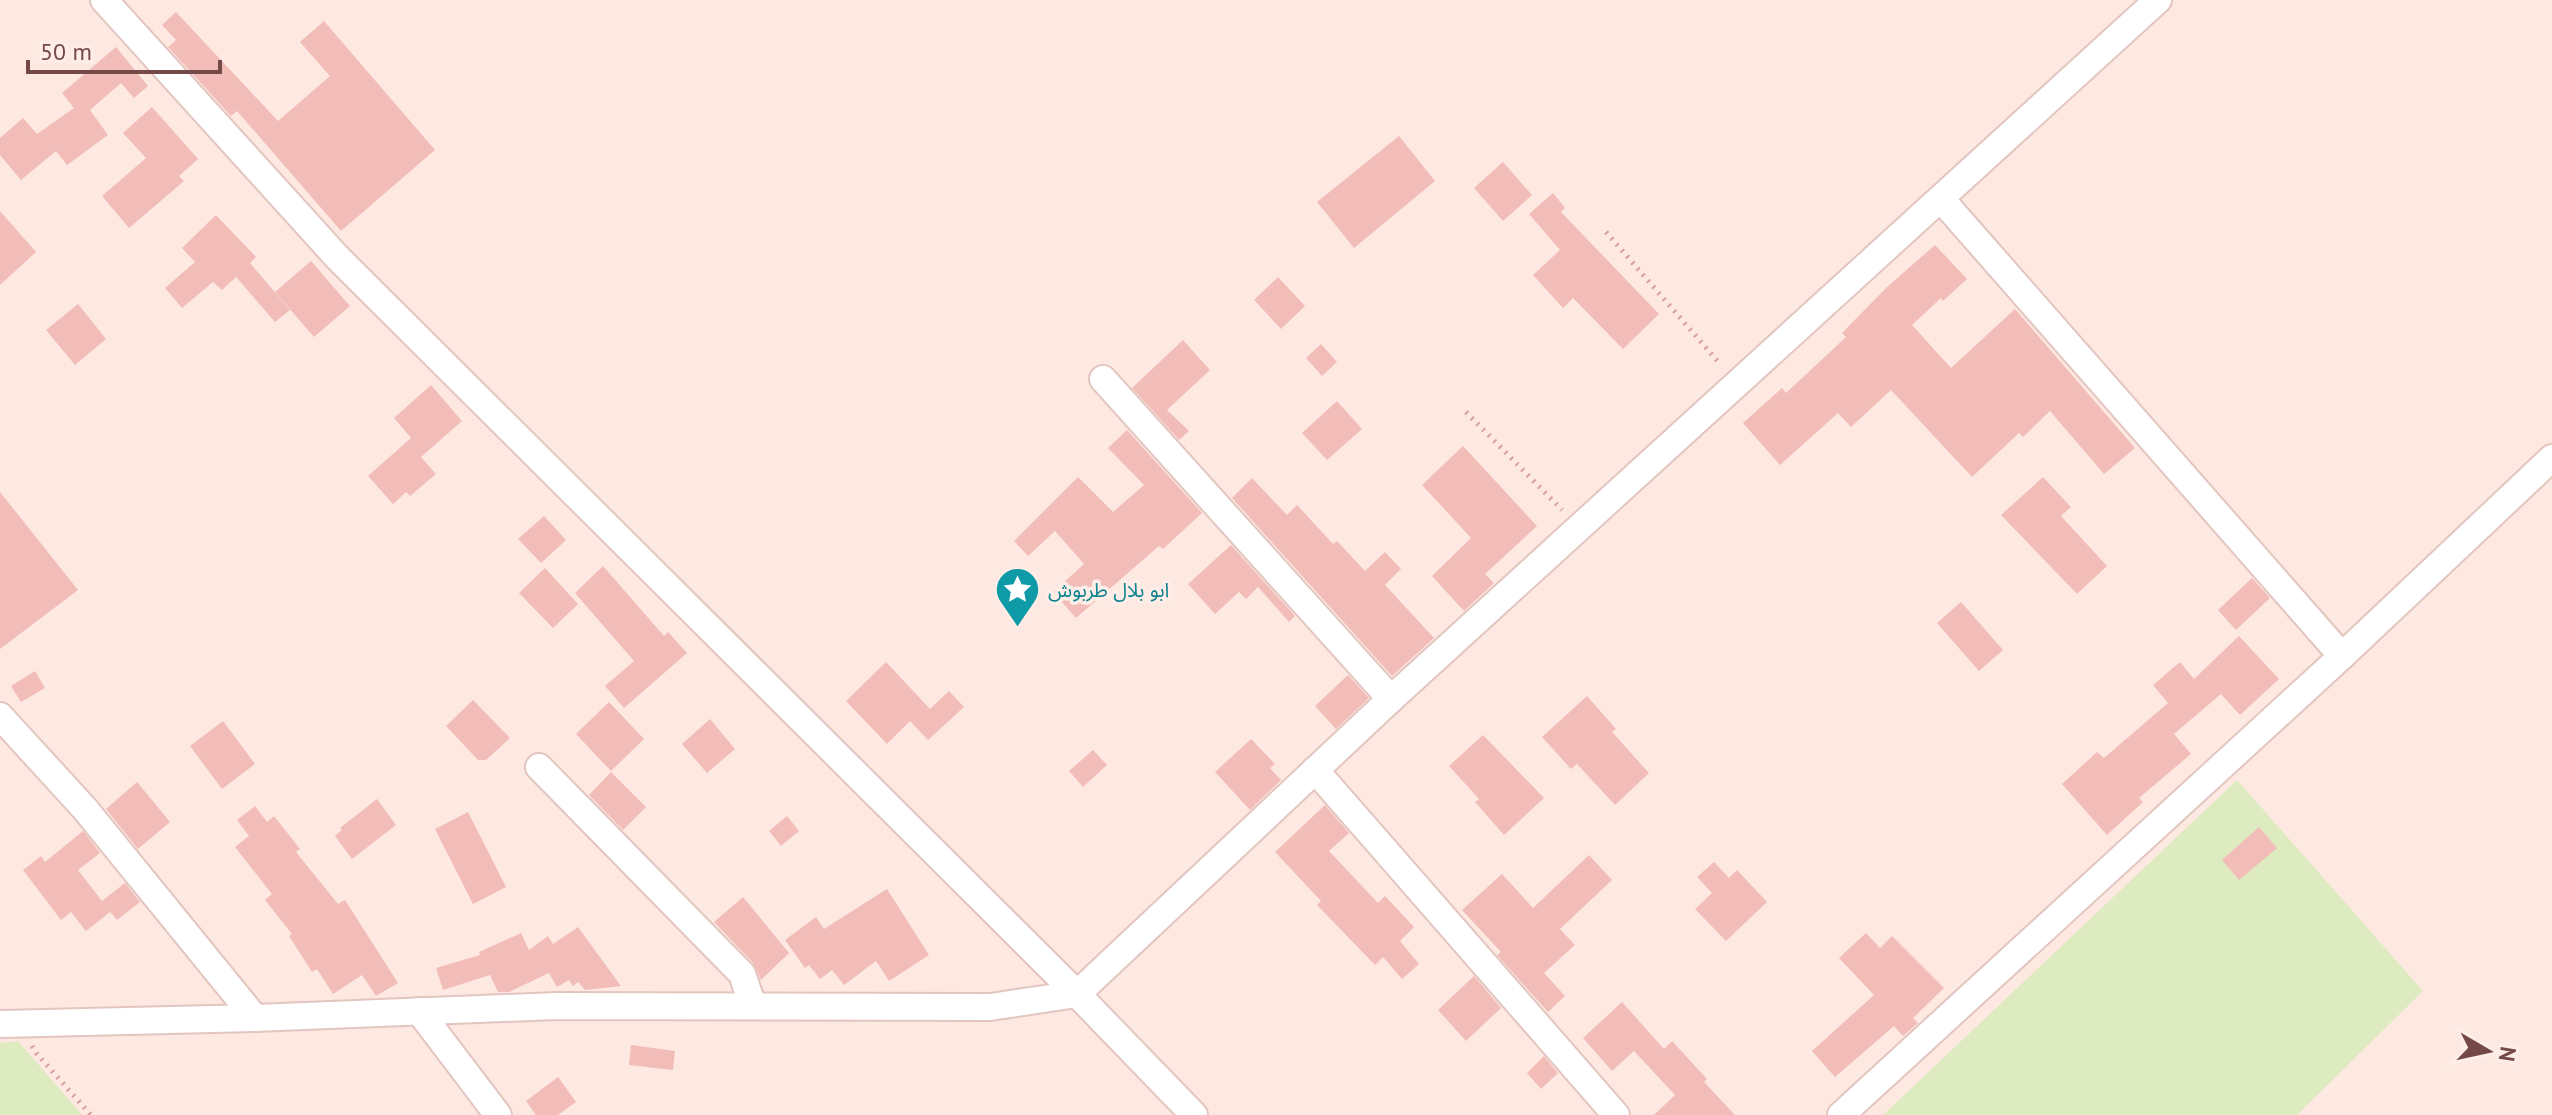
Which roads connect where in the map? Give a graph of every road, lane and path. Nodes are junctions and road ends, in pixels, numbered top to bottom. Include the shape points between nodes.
1 (2158, 0) edge
2 (113, 3) edge
3 (1941, 199) junction
4 (1606, 232) dead end
5 (1103, 379) dead end
6 (1737, 384) junction
7 (1466, 412) dead end
8 (2552, 458) edge
9 (1580, 528) junction
10 (2342, 656) junction
11 (1391, 699) junction
12 (0, 716) edge
13 (539, 767) dead end
14 (1315, 770) junction
15 (1077, 994) junction
16 (753, 1006) junction
17 (419, 1011) junction
18 (255, 1018) junction
19 (10, 1024) edge
20 (91, 1115) edge
21 (498, 1115) edge
22 (1194, 1115) edge
23 (1616, 1115) edge
24 (1841, 1115) edge

1 - 3 street
2 - 15 street via 337,257
3 - 6 street
3 - 10 street
4 - 6 path
5 - 11 street
6 - 9 street
7 - 9 path
8 - 10 street
9 - 11 street
10 - 24 street
11 - 14 street
12 - 18 street via 85,809
13 - 16 street via 742,974
14 - 15 street
14 - 23 street
15 - 16 street via 990,1007
15 - 22 street
16 - 17 street
17 - 18 street
17 - 21 street
18 - 19 street
19 - 20 path

